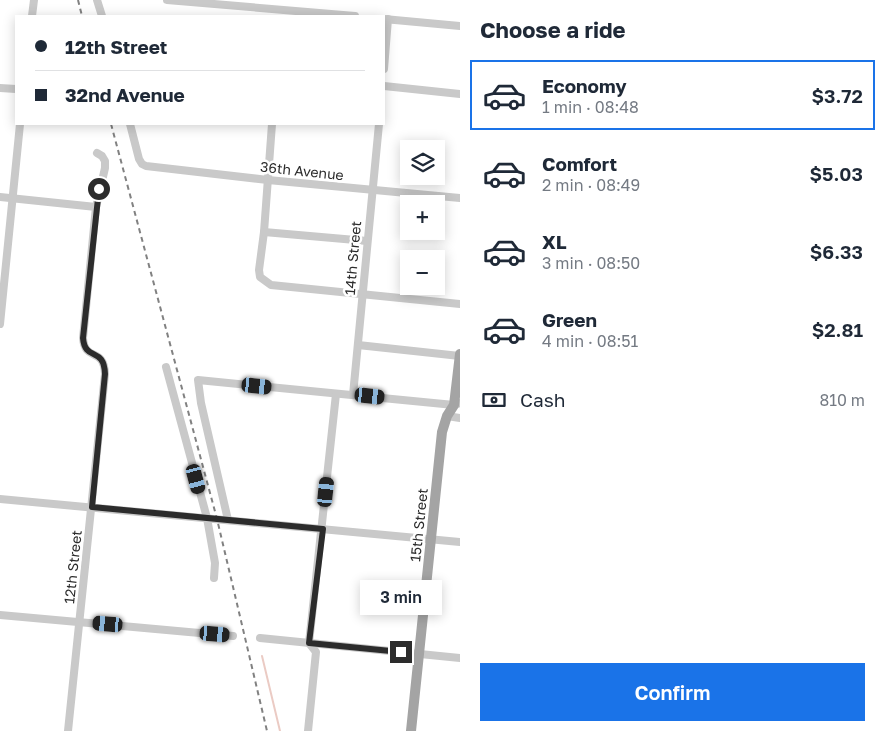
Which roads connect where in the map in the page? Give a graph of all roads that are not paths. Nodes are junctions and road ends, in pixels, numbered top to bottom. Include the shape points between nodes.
1 (34, 0) edge
2 (97, 0) edge
3 (167, 0) edge
4 (282, 13) edge
5 (32, 15) edge
6 (102, 15) edge
7 (331, 15) edge
8 (386, 19) edge
9 (460, 26) edge
10 (385, 44) edge
11 (385, 86) edge
12 (0, 88) edge
13 (15, 89) edge
14 (460, 94) edge
15 (20, 125) edge
16 (130, 125) edge
17 (272, 125) edge
18 (378, 125) edge
19 (97, 152) dead end
20 (268, 180) junction
21 (372, 190) junction
22 (0, 197) edge
23 (13, 198) junction
24 (460, 198) edge
25 (96, 207) junction
26 (264, 232) junction
27 (368, 241) junction
28 (362, 293) junction
29 (460, 304) edge
30 (0, 324) edge
31 (358, 345) junction
32 (460, 355) edge
33 (166, 367) dead end
34 (336, 394) junction
35 (353, 395) junction
36 (457, 404) edge
37 (447, 416) junction
38 (460, 418) edge
39 (0, 499) edge
40 (92, 507) junction
41 (207, 518) junction
42 (228, 520) junction
43 (323, 529) junction
44 (431, 540) junction
45 (460, 542) edge
46 (214, 578) dead end
47 (0, 615) edge
48 (80, 622) junction
49 (233, 636) dead end
50 (260, 638) dead end
51 (309, 643) junction
52 (419, 654) junction
53 (460, 658) edge
54 (68, 731) edge
55 (308, 731) edge
56 (411, 731) edge

1 - 5 street
2 - 6 street
3 - 4 street
4 - 7 street
8 - 9 street
8 - 10 street
11 - 14 street
12 - 13 street
15 - 23 street
16 - 20 street, 36th Avenue via 142,164 146,166
17 - 20 street
18 - 21 street, 14th Street
19 - 25 street, 12th Street via 105,161
20 - 21 street, 36th Avenue
20 - 26 street
21 - 24 street, 36th Avenue
21 - 27 street, 14th Street
22 - 23 street
23 - 25 street
23 - 30 street
25 - 40 street, 12th Street via 83,338 87,352 105,364
26 - 27 street
26 - 28 street via 259,270 260,277 271,285
27 - 28 street, 14th Street
28 - 29 street
28 - 31 street, 14th Street
31 - 32 street
31 - 35 street, 14th Street
32 - 36 main road, 15th Street
33 - 41 street
34 - 35 street
34 - 42 street via 198,380
34 - 43 street
35 - 36 street
36 - 37 main road, 15th Street
37 - 38 street
37 - 44 main road, 15th Street via 442,432
39 - 40 street
40 - 41 street
40 - 48 street, 12th Street
41 - 42 street
41 - 46 street via 215,563
42 - 43 street
43 - 44 street
43 - 51 street
44 - 45 street
44 - 52 main road, 15th Street
47 - 48 street
48 - 49 street
48 - 54 street, 12th Street
50 - 51 street
51 - 52 street
51 - 55 street via 316,652
52 - 53 street
52 - 56 main road, 15th Street

